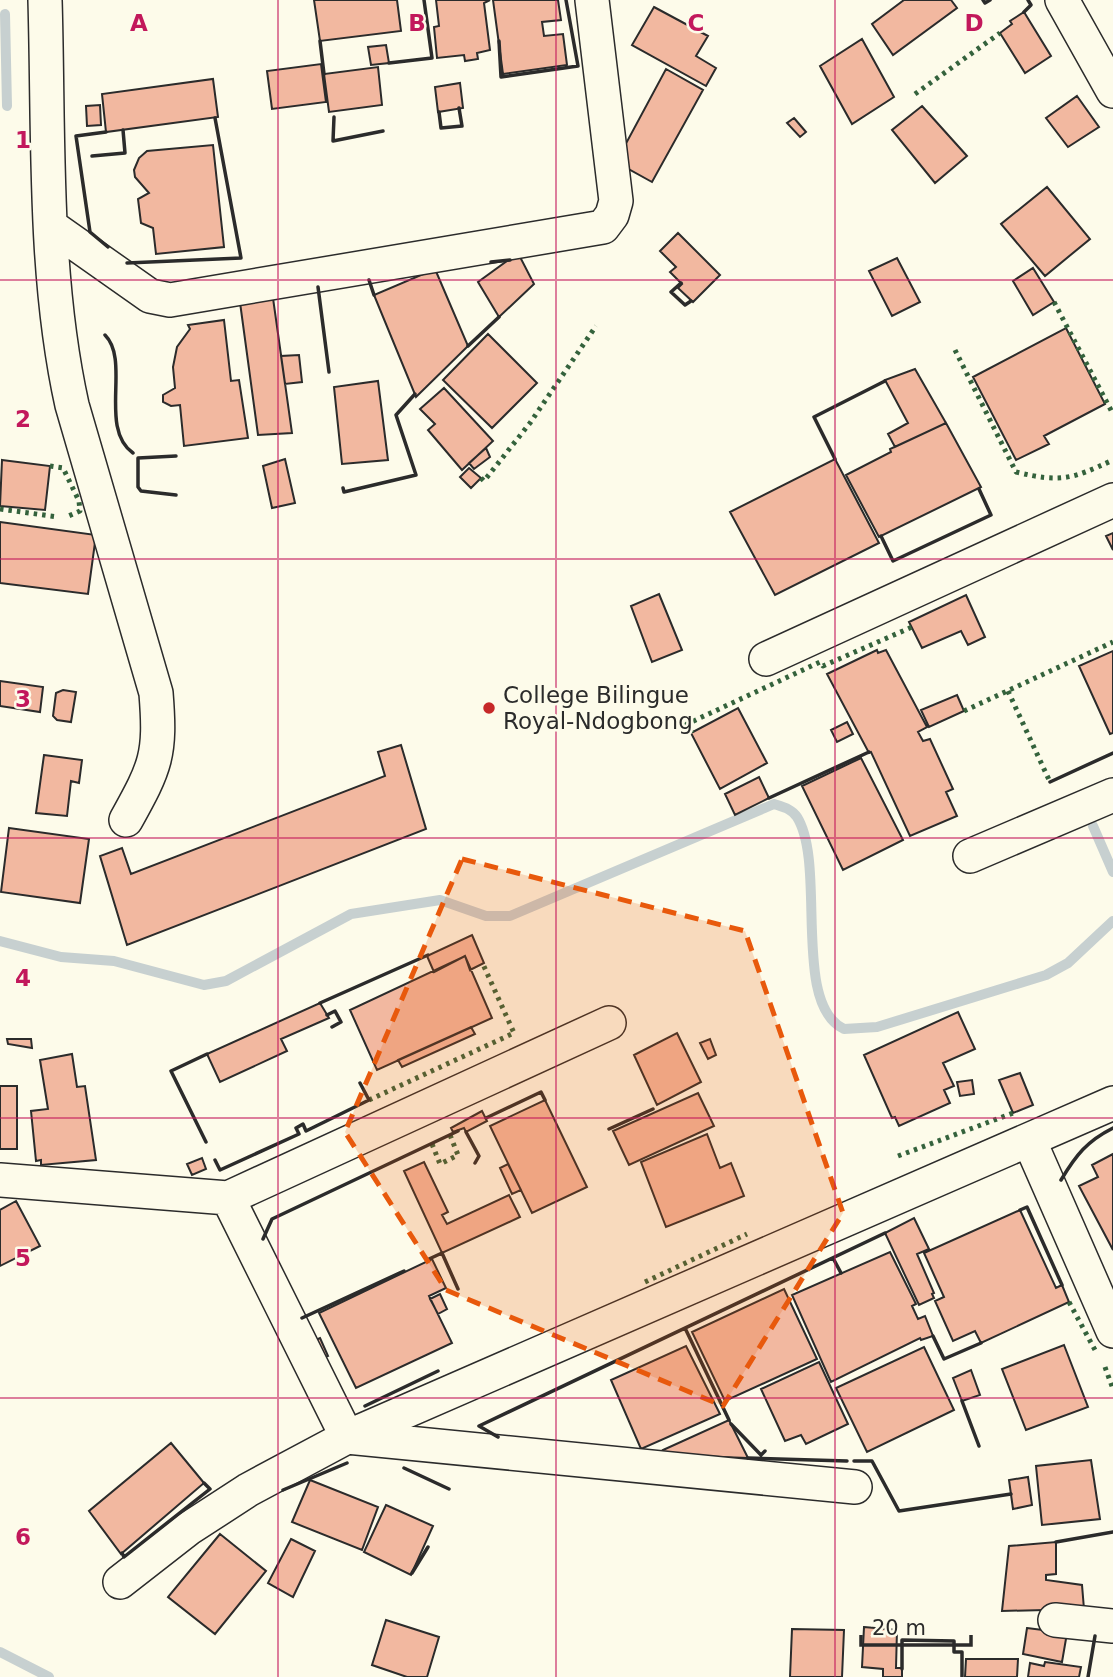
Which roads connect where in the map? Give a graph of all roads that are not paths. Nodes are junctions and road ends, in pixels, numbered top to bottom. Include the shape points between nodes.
1 (46, 0) edge
2 (592, 0) edge
3 (1062, 0) edge
4 (1113, 91) edge
5 (52, 227) junction
6 (1113, 500) edge
7 (766, 659) dead end
8 (1113, 795) edge
9 (126, 820) dead end
10 (970, 856) dead end
11 (609, 1023) dead end
12 (1113, 1102) edge
13 (1030, 1142) junction
14 (0, 1180) edge
15 (229, 1198) junction
16 (1113, 1331) edge
17 (347, 1437) junction
18 (855, 1488) dead end
19 (120, 1582) dead end
20 (1055, 1620) dead end
21 (1113, 1626) edge

1 - 5 street
2 - 5 street via 616,201 603,227 170,300 150,296
3 - 4 street
5 - 9 street via 70,395 156,693 160,741 151,776
6 - 7 street
8 - 10 street
11 - 15 street
12 - 13 street
13 - 16 street
13 - 17 street
14 - 15 street
15 - 17 street
17 - 18 street
17 - 19 street via 248,1490
20 - 21 street

